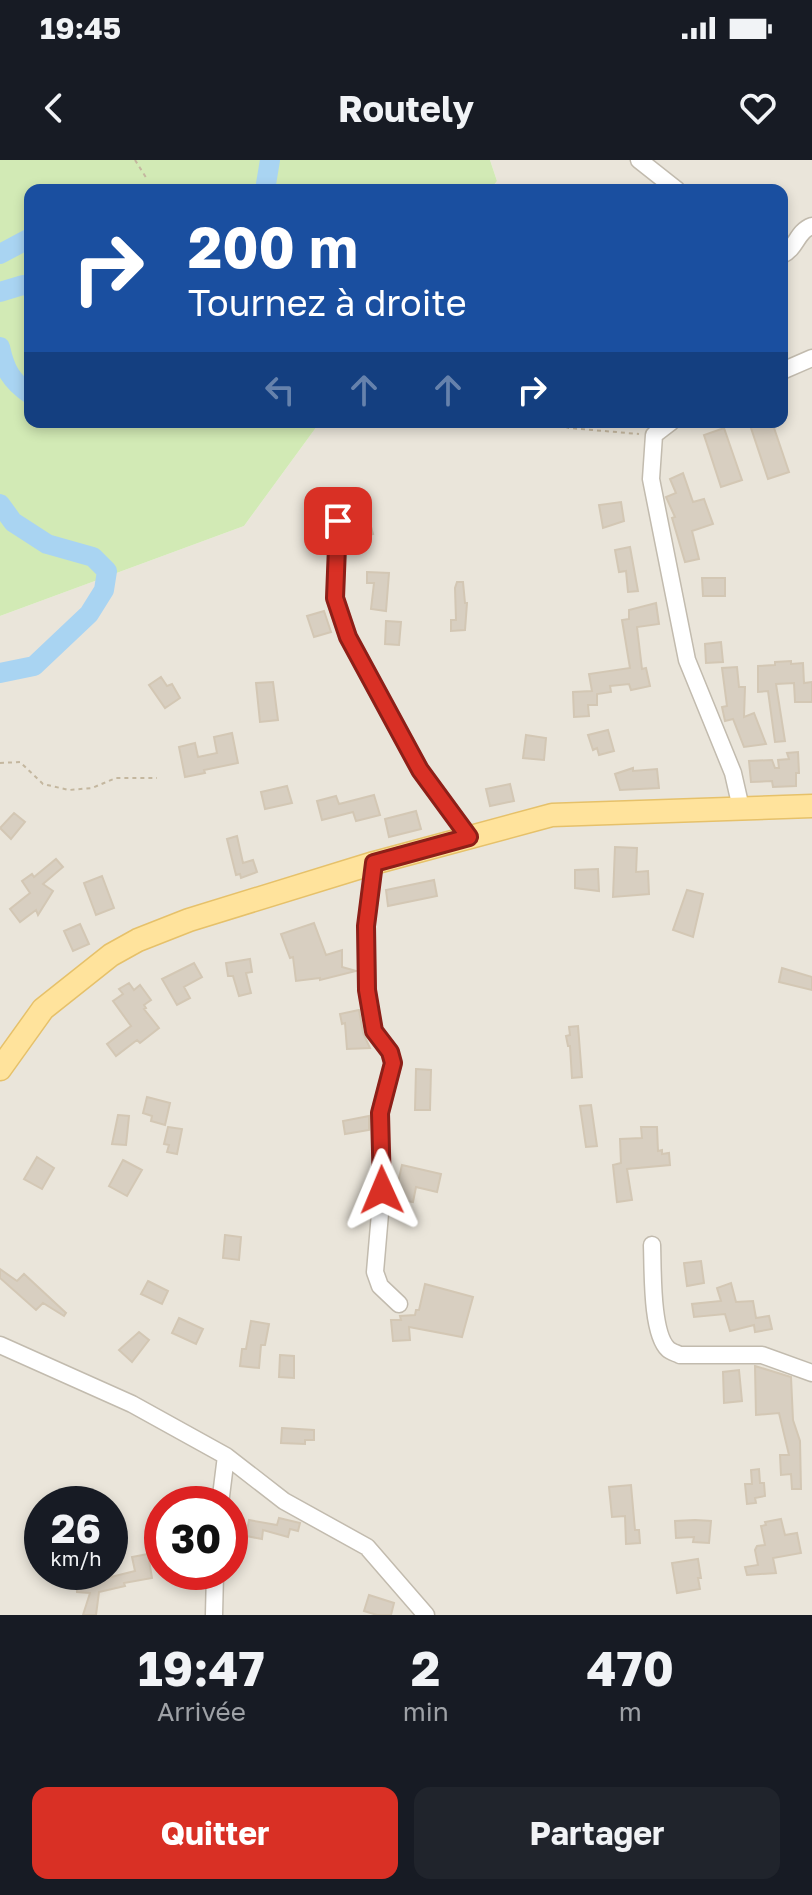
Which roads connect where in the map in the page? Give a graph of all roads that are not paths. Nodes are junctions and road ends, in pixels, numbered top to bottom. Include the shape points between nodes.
1 (639, 160) edge
2 (669, 184) edge
3 (812, 226) edge
4 (788, 251) edge
5 (812, 358) edge
6 (788, 368) edge
7 (663, 428) edge
8 (339, 497) dead end
9 (812, 806) edge
10 (741, 808) junction
11 (469, 837) junction
12 (374, 863) junction
13 (0, 1069) edge
14 (652, 1245) dead end
15 (399, 1304) dead end
16 (0, 1345) edge
17 (812, 1373) edge
18 (226, 1456) junction
19 (222, 1486) edge
20 (215, 1590) edge
21 (214, 1615) edge
22 (426, 1615) edge

1 - 2 street
3 - 4 street via 798,234
5 - 6 street
7 - 10 street via 654,435 651,479 687,660 733,773
8 - 11 street via 335,598 348,637 420,770
9 - 10 main road
10 - 11 main road via 552,815
11 - 12 main road
12 - 13 main road via 138,940 43,1009
12 - 15 street via 366,926 367,990 374,1031 393,1063 380,1113 382,1190 375,1272 380,1286
14 - 17 street via 654,1303 668,1349 680,1355 762,1355
16 - 18 street via 132,1404
18 - 19 street
18 - 22 street via 284,1501 367,1547
20 - 21 street

